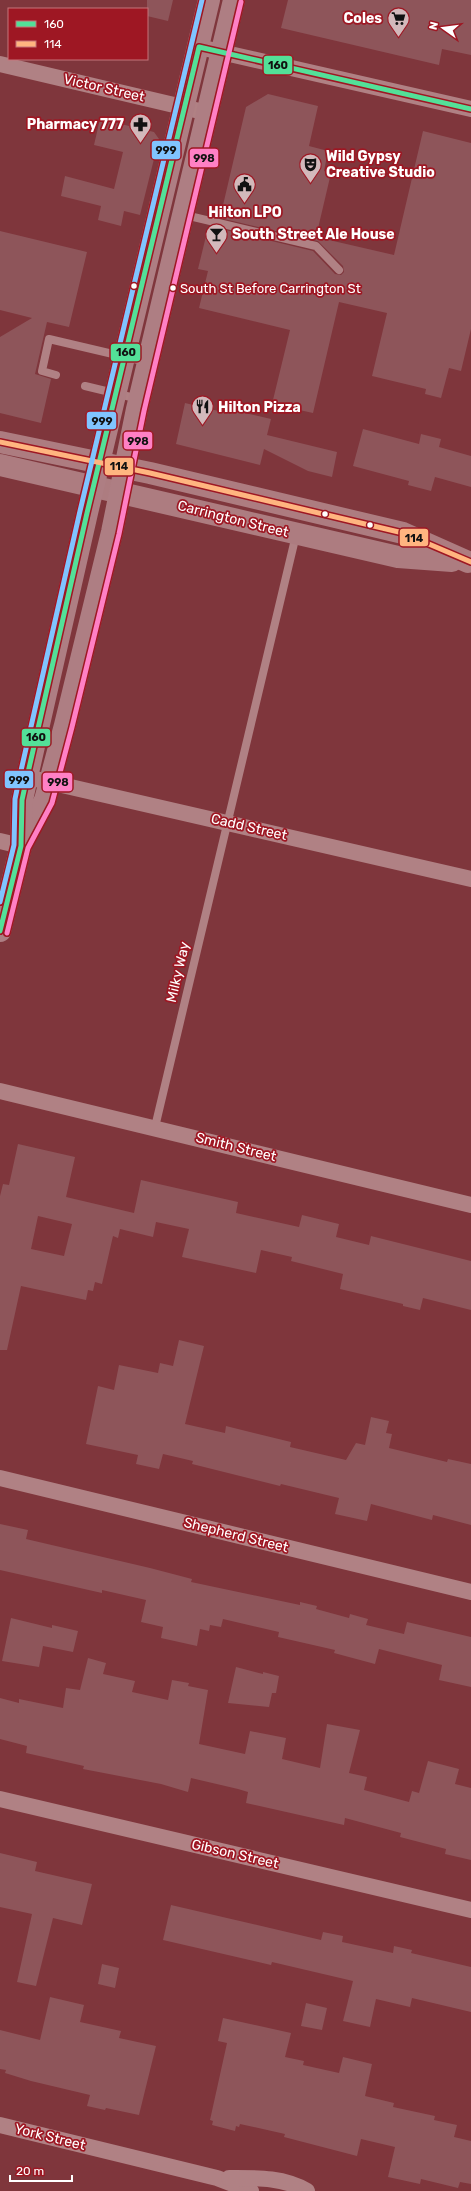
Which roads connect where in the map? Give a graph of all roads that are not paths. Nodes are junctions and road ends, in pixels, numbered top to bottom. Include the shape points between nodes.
1 (209, 0) edge
2 (234, 0) edge
3 (199, 47) junction
4 (222, 52) junction
5 (0, 64) edge
6 (184, 108) junction
7 (471, 109) edge
8 (208, 113) junction
9 (184, 215) junction
10 (339, 270) dead end
11 (125, 357) junction
12 (148, 362) junction
13 (56, 375) dead end
14 (85, 386) dead end
15 (116, 393) junction
16 (140, 399) junction
17 (0, 442) edge
18 (99, 462) junction
19 (0, 465) edge
20 (125, 467) junction
21 (94, 487) junction
22 (120, 492) junction
23 (296, 534) junction
24 (470, 562) edge
25 (27, 777) junction
26 (49, 781) junction
27 (227, 822) junction
28 (10, 843) edge
29 (471, 879) edge
30 (0, 931) edge
31 (0, 1091) edge
32 (155, 1127) junction
33 (471, 1204) edge
34 (0, 1478) edge
35 (471, 1592) edge
36 (0, 1799) edge
37 (471, 1910) edge
38 (0, 2125) edge
39 (217, 2178) junction
40 (252, 2191) edge
41 (307, 2191) edge

1 - 3 main road
2 - 4 main road
3 - 4 street
3 - 6 main road
4 - 7 street
4 - 8 main road
5 - 6 street, Victor Street
6 - 8 street, Victor Street
6 - 11 main road
8 - 9 main road
9 - 10 lane via 316,246
9 - 12 main road
11 - 12 lane
11 - 13 lane via 49,339 42,370
11 - 15 main road
12 - 16 main road
14 - 15 lane
15 - 16 lane
15 - 18 main road
16 - 20 main road
17 - 18 main road, Carrington Street
18 - 20 main road, Carrington Street
18 - 21 main road
19 - 21 main road, Carrington Street
20 - 22 main road
20 - 24 main road, Carrington Street via 403,533
21 - 22 main road, Carrington Street
21 - 25 main road
22 - 23 main road, Carrington Street
22 - 26 main road via 88,633
23 - 24 main road, Carrington Street via 398,557
23 - 27 lane, Milky Way
25 - 26 street, Cadd Street
25 - 28 main road
26 - 27 street, Cadd Street
26 - 28 main road via 44,800
27 - 29 street, Cadd Street
27 - 32 lane, Milky Way
28 - 30 main road
31 - 32 street, Smith Street
32 - 33 street, Smith Street
34 - 35 street, Shepherd Street
36 - 37 street, Gibson Street
38 - 39 street, York Street
39 - 40 street, York Street
39 - 41 street, York Street via 276,2180 295,2184

